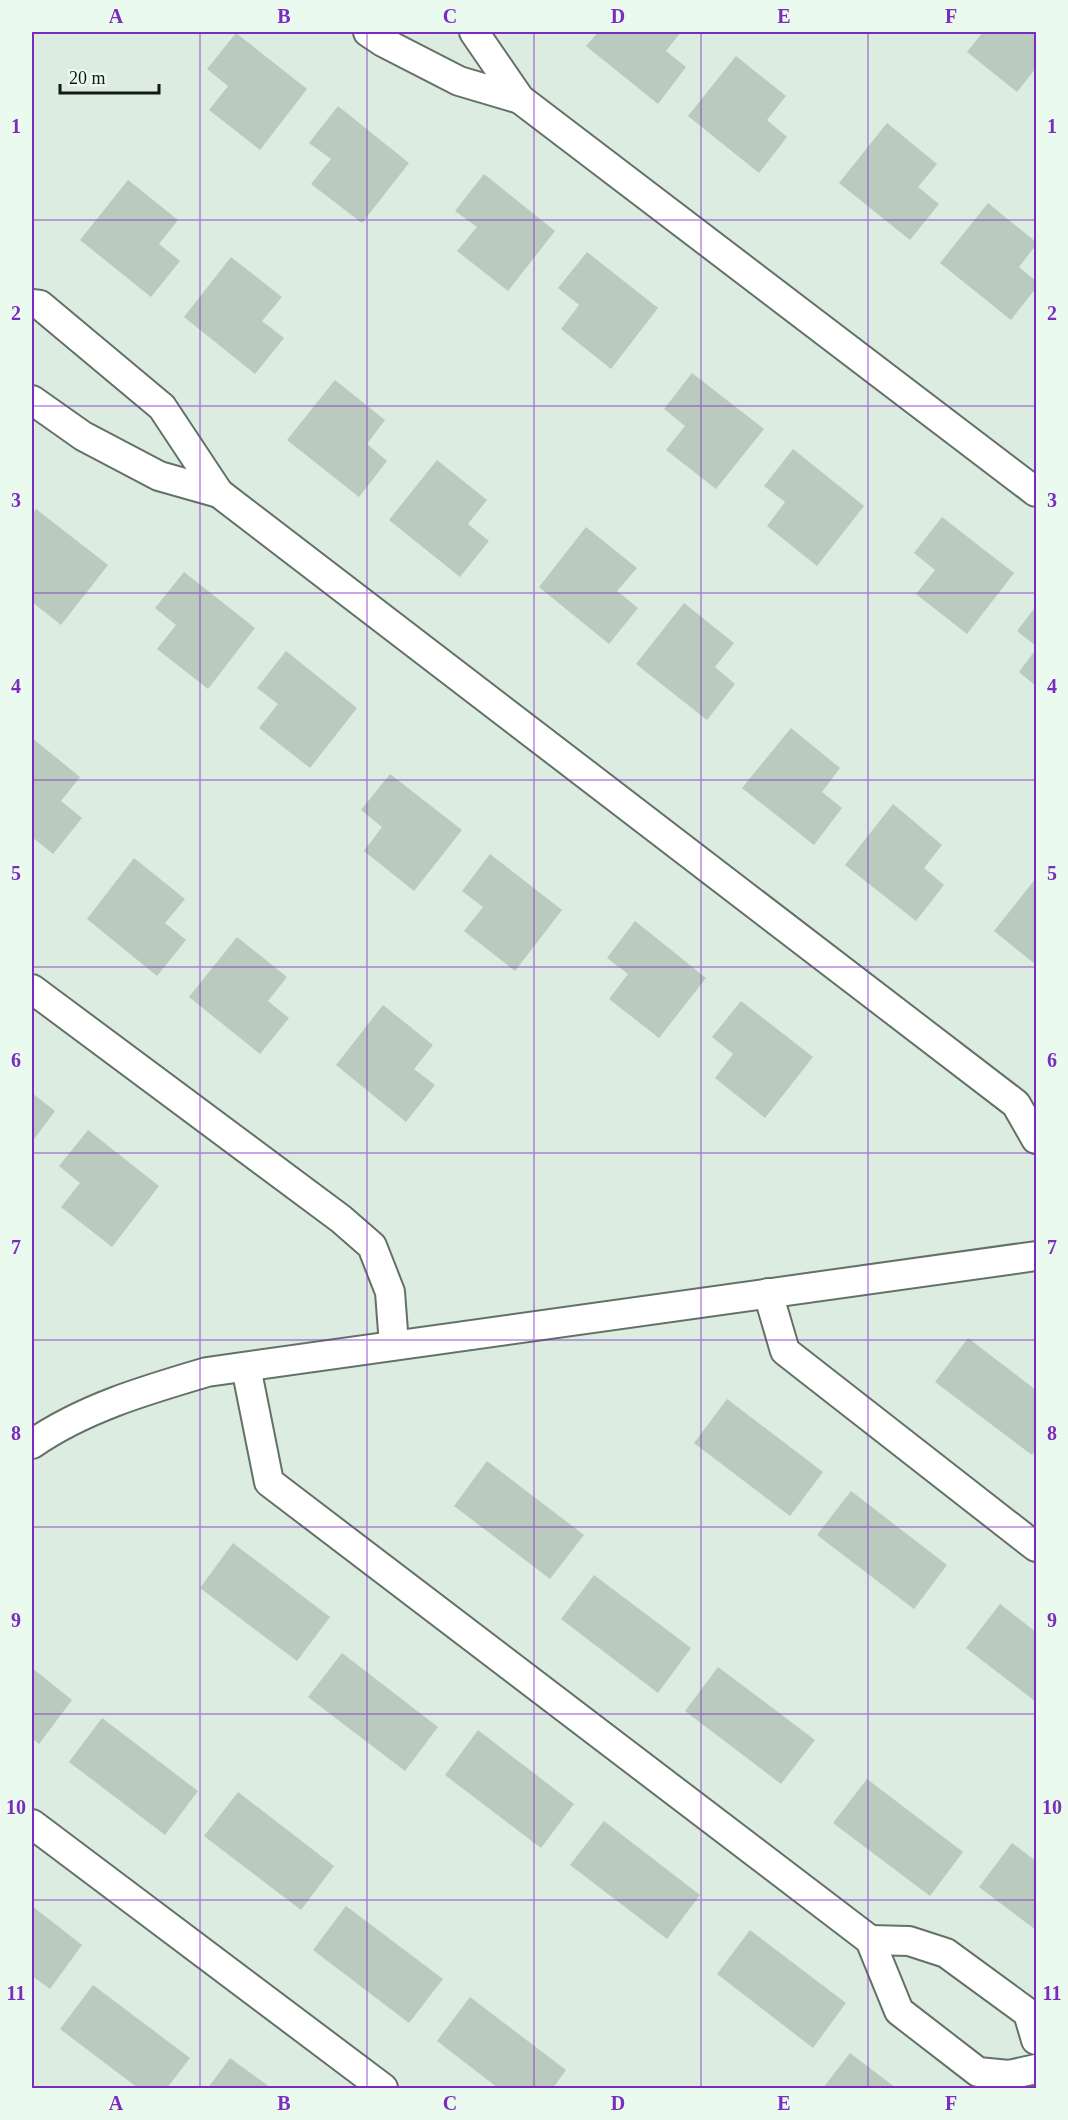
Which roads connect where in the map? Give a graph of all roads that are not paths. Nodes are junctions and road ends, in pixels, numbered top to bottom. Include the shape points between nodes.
1 (368, 32) edge
2 (474, 32) edge
3 (520, 99) junction
4 (32, 304) edge
5 (32, 400) edge
6 (1036, 492) edge
7 (219, 493) junction
8 (32, 989) edge
9 (1036, 1139) edge
10 (1036, 1256) edge
11 (768, 1293) junction
12 (394, 1346) junction
13 (246, 1367) junction
14 (32, 1443) edge
15 (1036, 1547) edge
16 (32, 1824) edge
17 (870, 1940) junction
18 (1036, 2040) edge
19 (1036, 2069) edge
20 (1036, 2074) edge
21 (383, 2088) edge
22 (1026, 2088) edge

1 - 3 street via 459,81
2 - 3 street
3 - 6 street
4 - 7 street via 40,305 162,407
5 - 7 street via 83,436 159,476
7 - 9 street via 1016,1104
8 - 12 street via 372,1246 390,1292
10 - 11 street
11 - 12 street
11 - 15 street via 785,1352
12 - 13 street
13 - 14 street via 207,1372 134,1394 55,1428
13 - 17 street via 269,1482
16 - 21 street
17 - 18 street via 909,1941 946,1953 1028,2013
17 - 19 street via 899,2012 978,2072 1009,2076
20 - 22 street

